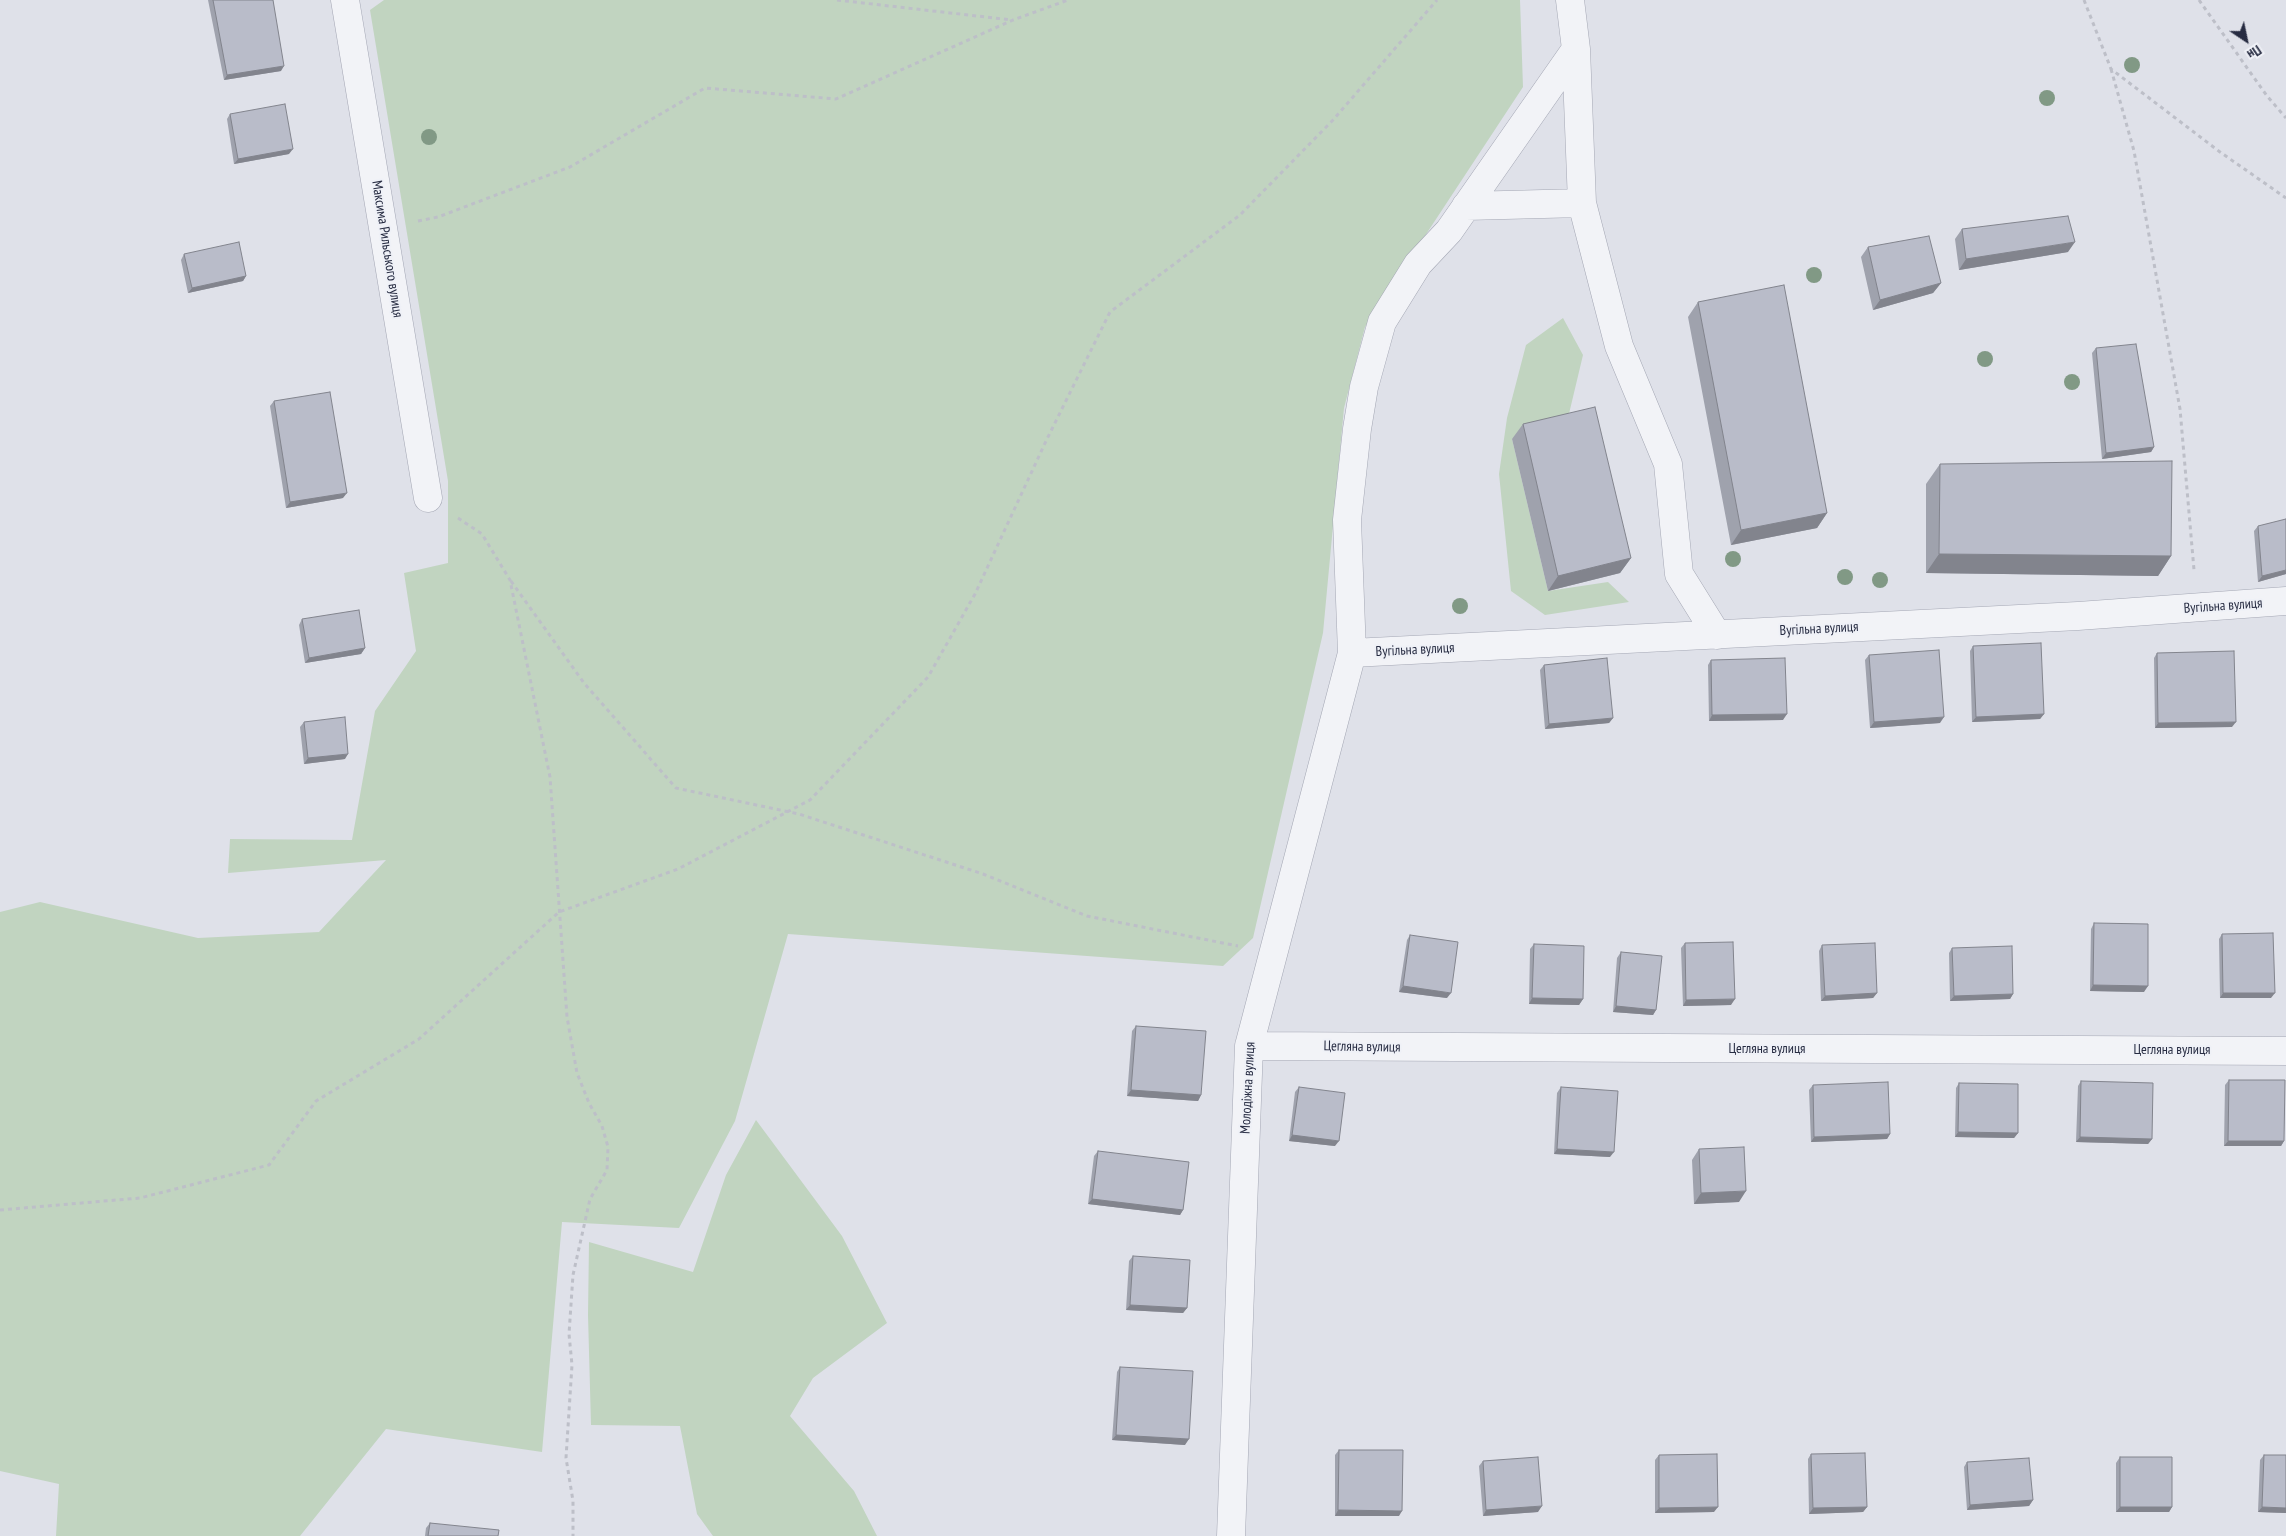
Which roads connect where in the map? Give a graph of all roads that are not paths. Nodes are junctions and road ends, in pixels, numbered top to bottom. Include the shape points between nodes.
1 (345, 0) edge
2 (1570, 0) edge
3 (1576, 50) junction
4 (1582, 203) junction
5 (1466, 206) junction
6 (428, 498) road end
7 (2286, 601) edge
8 (1717, 634) junction
9 (1352, 653) junction
10 (1249, 1046) junction
11 (2286, 1051) edge
12 (1231, 1536) edge

1 - 6 street, Максима Рильського вулиця
2 - 3 street
3 - 4 street
3 - 5 street, Молодіжна вулиця
4 - 5 street
4 - 8 street via 1619,346 1668,464 1679,574
5 - 9 street, Молодіжна вулиця via 1449,231 1418,264 1382,322 1364,387 1356,429 1347,520
7 - 8 street, Вугільна вулиця via 2078,616
8 - 9 street, Вугільна вулиця
9 - 10 street, Молодіжна вулиця
10 - 11 street, Цегляна вулиця
10 - 12 street, Молодіжна вулиця

